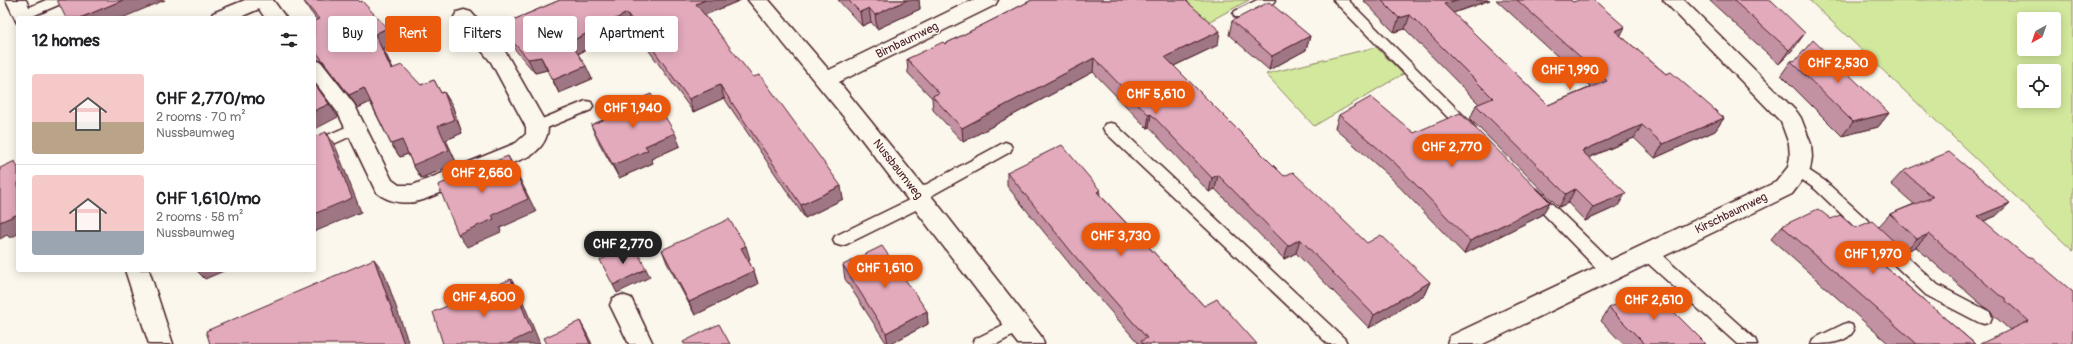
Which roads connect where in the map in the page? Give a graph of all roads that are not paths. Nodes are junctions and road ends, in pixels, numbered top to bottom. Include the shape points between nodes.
1 (58, 0) edge
2 (262, 0) edge
3 (758, 0) edge
4 (988, 0) edge
5 (1268, 0) edge
6 (1340, 0) edge
7 (1674, 0) edge
8 (21, 11) edge
9 (1240, 14) dead end
10 (225, 16) edge
11 (274, 16) edge
12 (494, 52) edge
13 (316, 70) edge
14 (827, 79) junction
15 (586, 106) dead end
16 (537, 127) junction
17 (355, 128) junction
18 (1110, 128) dead end
19 (1481, 141) edge
20 (316, 146) edge
21 (1005, 148) dead end
22 (1799, 170) junction
23 (1526, 187) edge
24 (921, 198) junction
25 (841, 240) dead end
26 (1648, 253) junction
27 (1610, 271) junction
28 (138, 272) edge
29 (622, 305) dead end
30 (1984, 317) dead end
31 (1017, 324) junction
32 (1846, 330) dead end
33 (161, 344) edge
34 (640, 344) edge
35 (981, 344) edge
36 (1032, 344) edge
37 (1339, 344) edge
38 (1459, 344) edge
39 (1749, 344) edge
40 (1819, 344) edge

1 - 8 lane
2 - 10 street
2 - 11 street
3 - 14 street, Nussbaumweg
4 - 14 street, Birnbaumweg
5 - 9 lane
6 - 19 lane
7 - 22 street via 1790,118 1800,144
12 - 16 street
13 - 17 street via 347,109
14 - 24 street, Nussbaumweg
15 - 16 lane
16 - 17 street via 537,134 532,143 524,149 415,194 403,195 391,192 384,186
17 - 20 lane
18 - 37 lane
21 - 24 lane
22 - 26 street, Kirschbaumweg via 1784,188
22 - 30 lane via 1820,185 1932,290
23 - 27 lane
24 - 25 lane
24 - 31 street, Nussbaumweg
26 - 27 street, Kirschbaumweg
26 - 39 lane
27 - 38 street, Kirschbaumweg
28 - 33 street
29 - 34 street
31 - 35 lane
31 - 36 street, Nussbaumweg
32 - 40 lane

